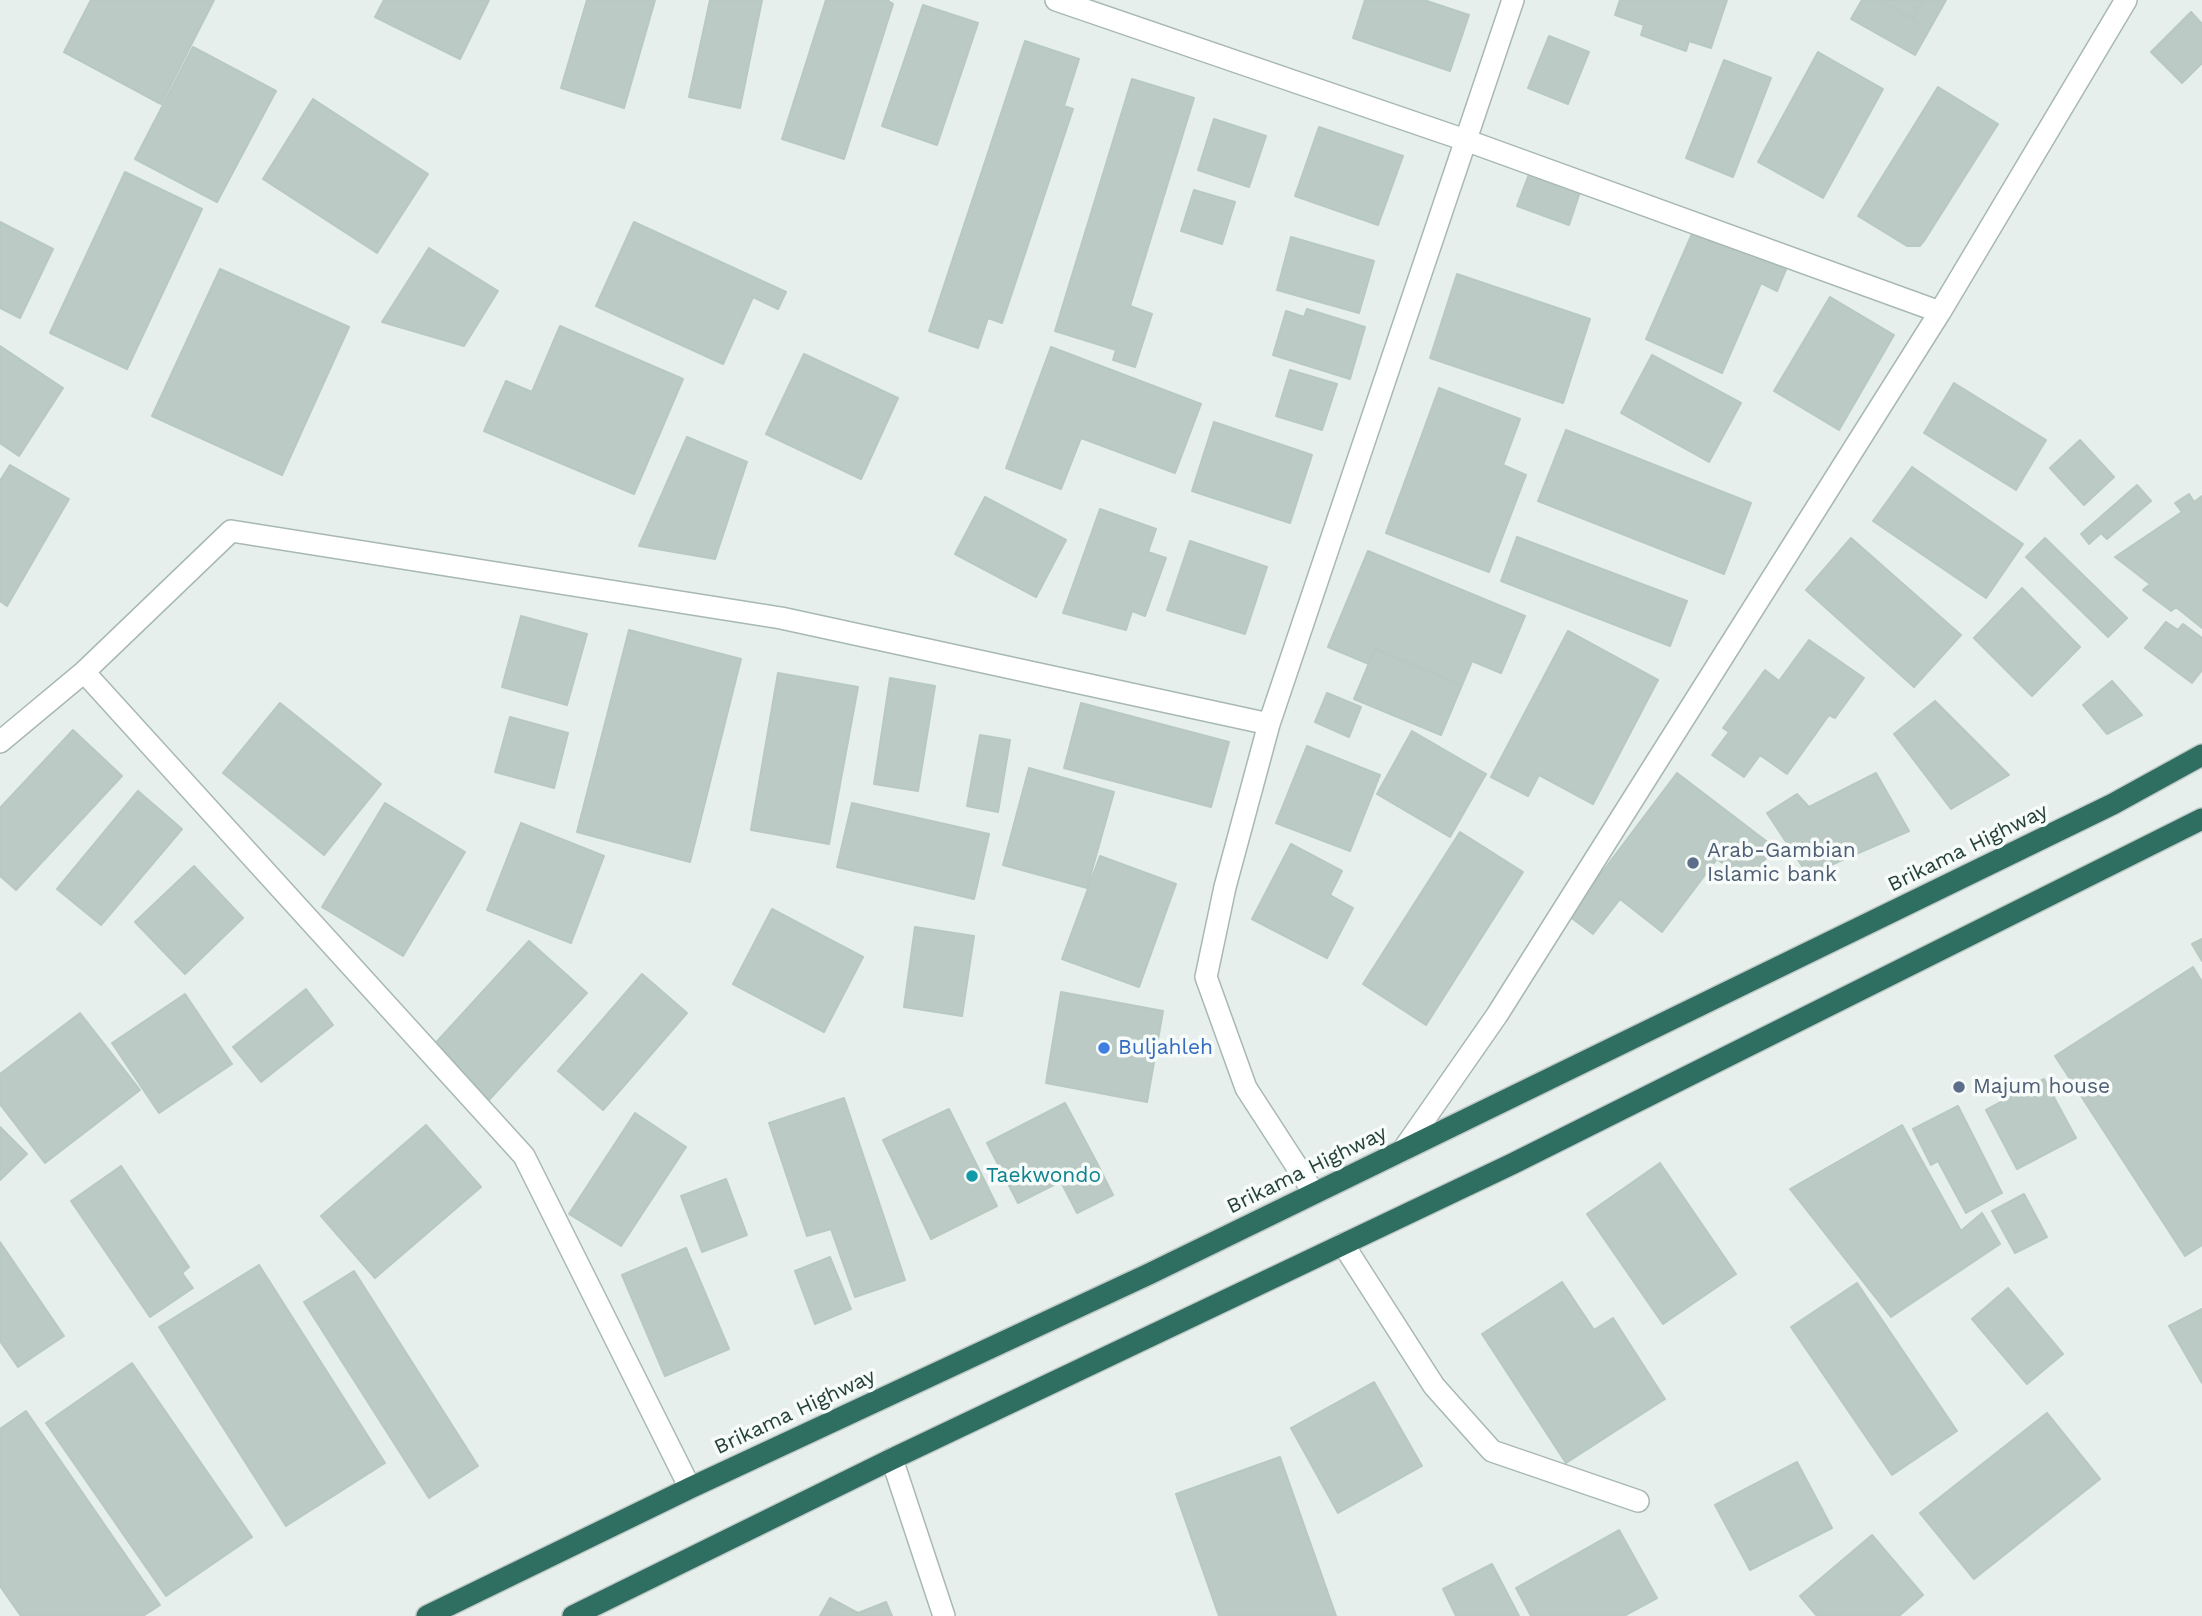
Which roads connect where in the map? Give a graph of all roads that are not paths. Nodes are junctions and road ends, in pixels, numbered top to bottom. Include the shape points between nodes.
1 (1056, 0) edge
2 (1513, 0) edge
3 (2126, 0) edge
4 (1468, 141) junction
5 (1940, 312) junction
6 (84, 672) junction
7 (1269, 724) junction
8 (0, 743) edge
9 (2202, 755) edge
10 (2202, 819) edge
11 (1404, 1150) junction
12 (1314, 1193) junction
13 (1343, 1244) junction
14 (892, 1459) junction
15 (690, 1488) junction
16 (1638, 1501) dead end
17 (428, 1616) edge
18 (573, 1616) edge
19 (944, 1616) edge

1 - 4 street
2 - 4 street
3 - 5 street
4 - 5 street
4 - 7 street
5 - 11 street via 1504,1003
6 - 7 street via 231,531 781,618
6 - 8 street
6 - 15 street via 524,1156
7 - 12 street via 1206,977 1246,1088
9 - 11 highway, Brikama Highway via 2113,804
10 - 13 highway
11 - 12 highway, Brikama Highway
12 - 15 highway, Brikama Highway
13 - 14 highway
13 - 16 street via 1434,1387 1492,1451
14 - 18 highway
14 - 19 street
15 - 17 highway, Brikama Highway

